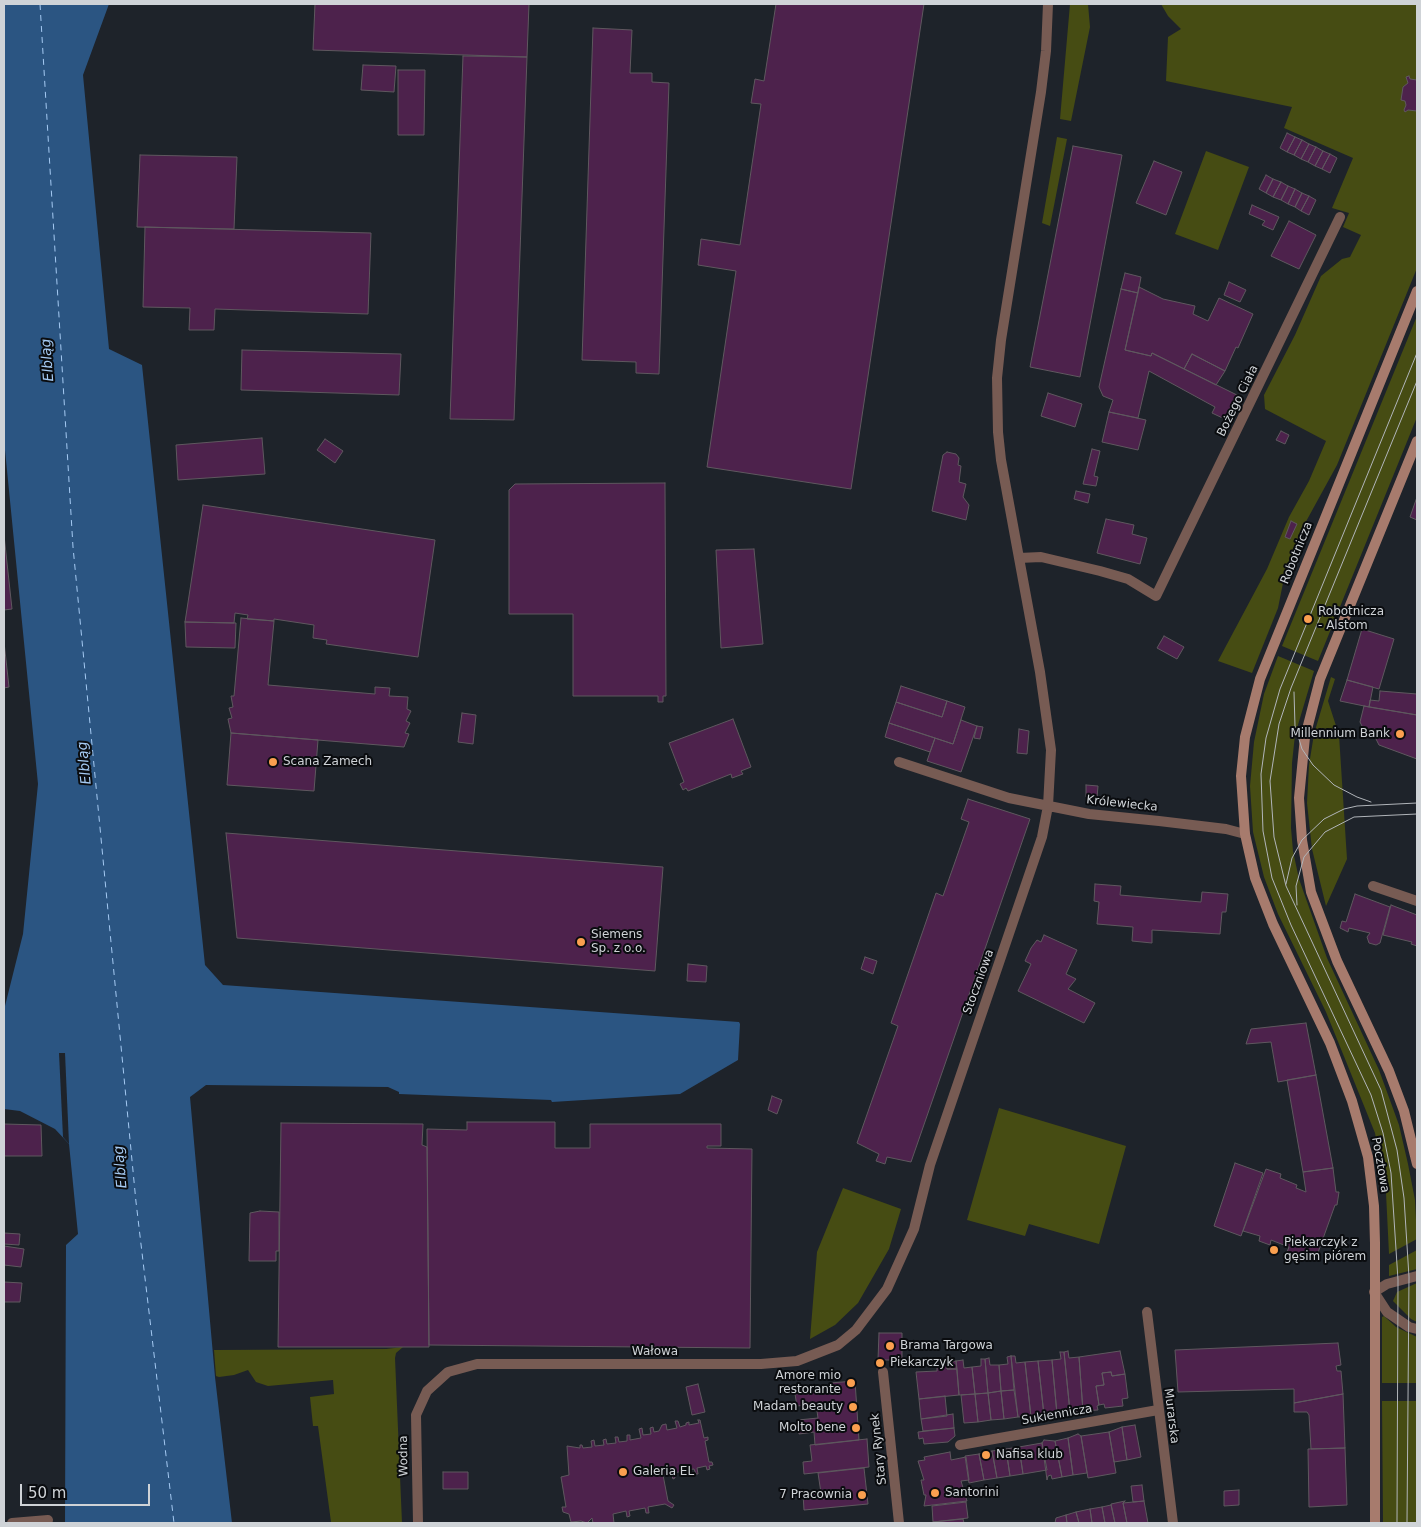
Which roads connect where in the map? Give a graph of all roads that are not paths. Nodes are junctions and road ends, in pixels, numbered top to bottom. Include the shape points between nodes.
1 (1048, 4) edge
2 (1340, 217) dead end
3 (1417, 291) edge
4 (1417, 441) edge
5 (1022, 558) junction
6 (899, 762) dead end
7 (1048, 806) junction
8 (1244, 834) junction
9 (1373, 886) dead end
10 (1417, 901) edge
11 (1417, 1164) edge
12 (1417, 1276) edge
13 (1374, 1292) junction
14 (873, 1309) joint
15 (1146, 1312) dead end
16 (1417, 1329) edge
17 (884, 1372) dead end
18 (427, 1390) joint
19 (1158, 1410) junction
20 (960, 1445) dead end
21 (48, 1520) dead end
22 (12, 1523) edge
23 (418, 1523) edge
24 (899, 1523) edge
25 (1173, 1523) edge
26 (1375, 1523) edge

1 - 5 street, Stoczniowa via 1041,92 997,378 1001,460
2 - 5 street, Bożego Ciała via 1156,596 1128,579 1041,557
3 - 8 main road, Robotnicza via 1253,699 1241,776
4 - 11 main road via 1320,679 1304,737 1299,798 1311,892 1337,961 1389,1071 1404,1111
5 - 7 street, Stoczniowa via 1051,750
6 - 7 street via 975,788
7 - 8 street, Królewiecka
7 - 14 street, Stoczniowa via 1042,837 930,1165 914,1229 887,1289
8 - 13 main road, Pocztowa via 1261,897 1330,1043 1362,1135 1374,1206
9 - 10 street
12 - 13 street via 1387,1284
13 - 16 street via 1387,1312
13 - 26 main road, Pocztowa
14 - 18 street, Wałowa via 838,1345 797,1361 761,1364 478,1364 448,1372
15 - 19 street, Murarska
17 - 24 street, Stary Rynek
18 - 23 street, Wodna via 418,1407 416,1428
19 - 20 street, Sukiennicza
19 - 25 street, Murarska
21 - 22 street

